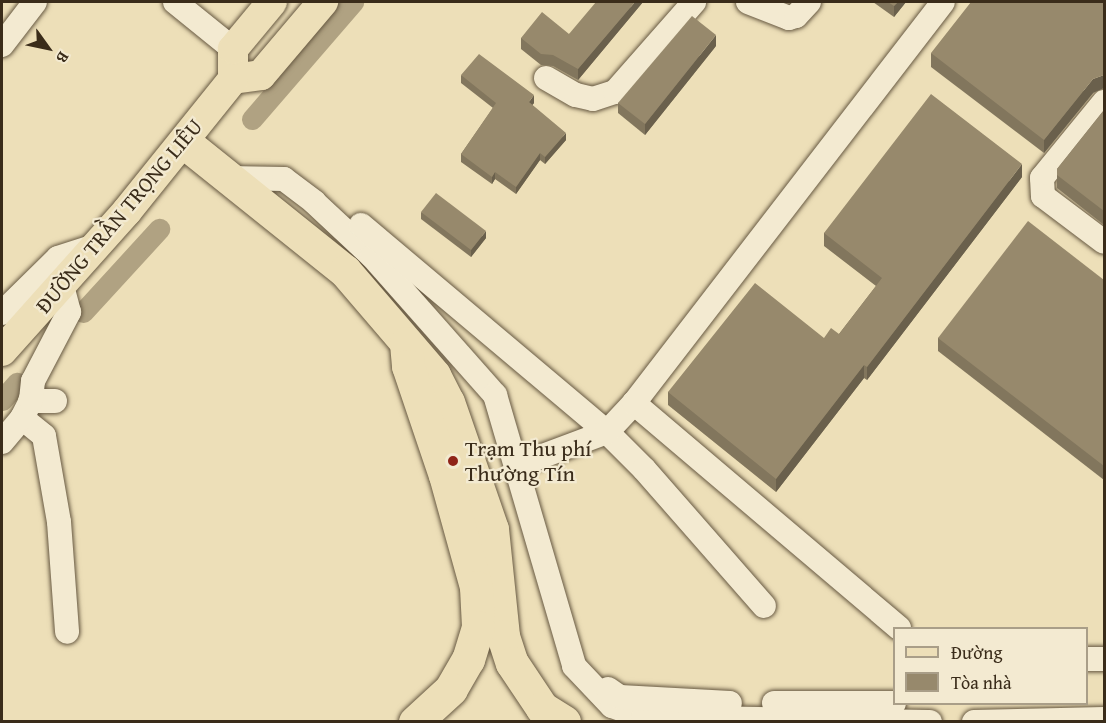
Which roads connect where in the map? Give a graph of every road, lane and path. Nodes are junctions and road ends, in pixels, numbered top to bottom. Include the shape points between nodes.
1 (35, 2) edge
2 (175, 2) edge
3 (272, 2) edge
4 (323, 2) edge
5 (694, 2) edge
6 (748, 2) edge
7 (809, 2) edge
8 (943, 2) edge
9 (2, 45) edge
10 (232, 49) junction
11 (546, 78) dead end
12 (233, 79) junction
13 (1104, 102) edge
14 (184, 142) junction
15 (228, 178) junction
16 (284, 178) junction
17 (1104, 242) edge
18 (96, 246) junction
19 (62, 285) junction
20 (2, 312) edge
21 (405, 341) junction
22 (2, 351) edge
23 (29, 400) junction
24 (55, 401) dead end
25 (634, 403) junction
26 (607, 432) junction
27 (2, 442) edge
28 (516, 466) junction
29 (764, 606) dead end
30 (898, 627) edge
31 (67, 632) dead end
32 (1088, 659) edge
33 (1104, 659) edge
34 (574, 666) junction
35 (893, 703) edge
36 (1088, 703) edge
37 (1104, 703) edge
38 (1104, 719) edge
39 (415, 722) edge
40 (564, 722) edge
41 (930, 722) edge
42 (974, 722) edge

1 - 9 street
2 - 10 street
3 - 10 main road
4 - 12 main road via 261,75
5 - 11 street via 615,92 593,99 576,95
6 - 7 street via 789,18
8 - 25 street
10 - 12 main road
12 - 14 main road, ĐƯỜNG TRẦN TRỌNG LIÊU
13 - 17 street via 1042,178 1043,196
14 - 15 highway
14 - 18 main road, ĐƯỜNG TRẦN TRỌNG LIÊU
15 - 16 street
15 - 21 highway via 345,272
16 - 26 street via 307,178
16 - 28 street via 372,256 495,395
18 - 19 main road, ĐƯỜNG TRẦN TRỌNG LIÊU
18 - 20 street via 58,258
19 - 22 main road, ĐƯỜNG TRẦN TRỌNG LIÊU
19 - 23 street via 69,312
21 - 39 highway via 408,366 445,475 476,587 478,627 468,659 451,689
21 - 40 highway via 434,375 448,402 488,519 498,567 504,636 512,663 542,708
23 - 24 street
23 - 27 street
23 - 31 street via 44,436 58,522
25 - 26 street
25 - 30 street
26 - 28 street
26 - 29 street via 644,468
28 - 34 street
32 - 33 street
34 - 35 street via 620,697 722,703
34 - 41 street via 612,706 643,717
36 - 37 street
38 - 42 street

